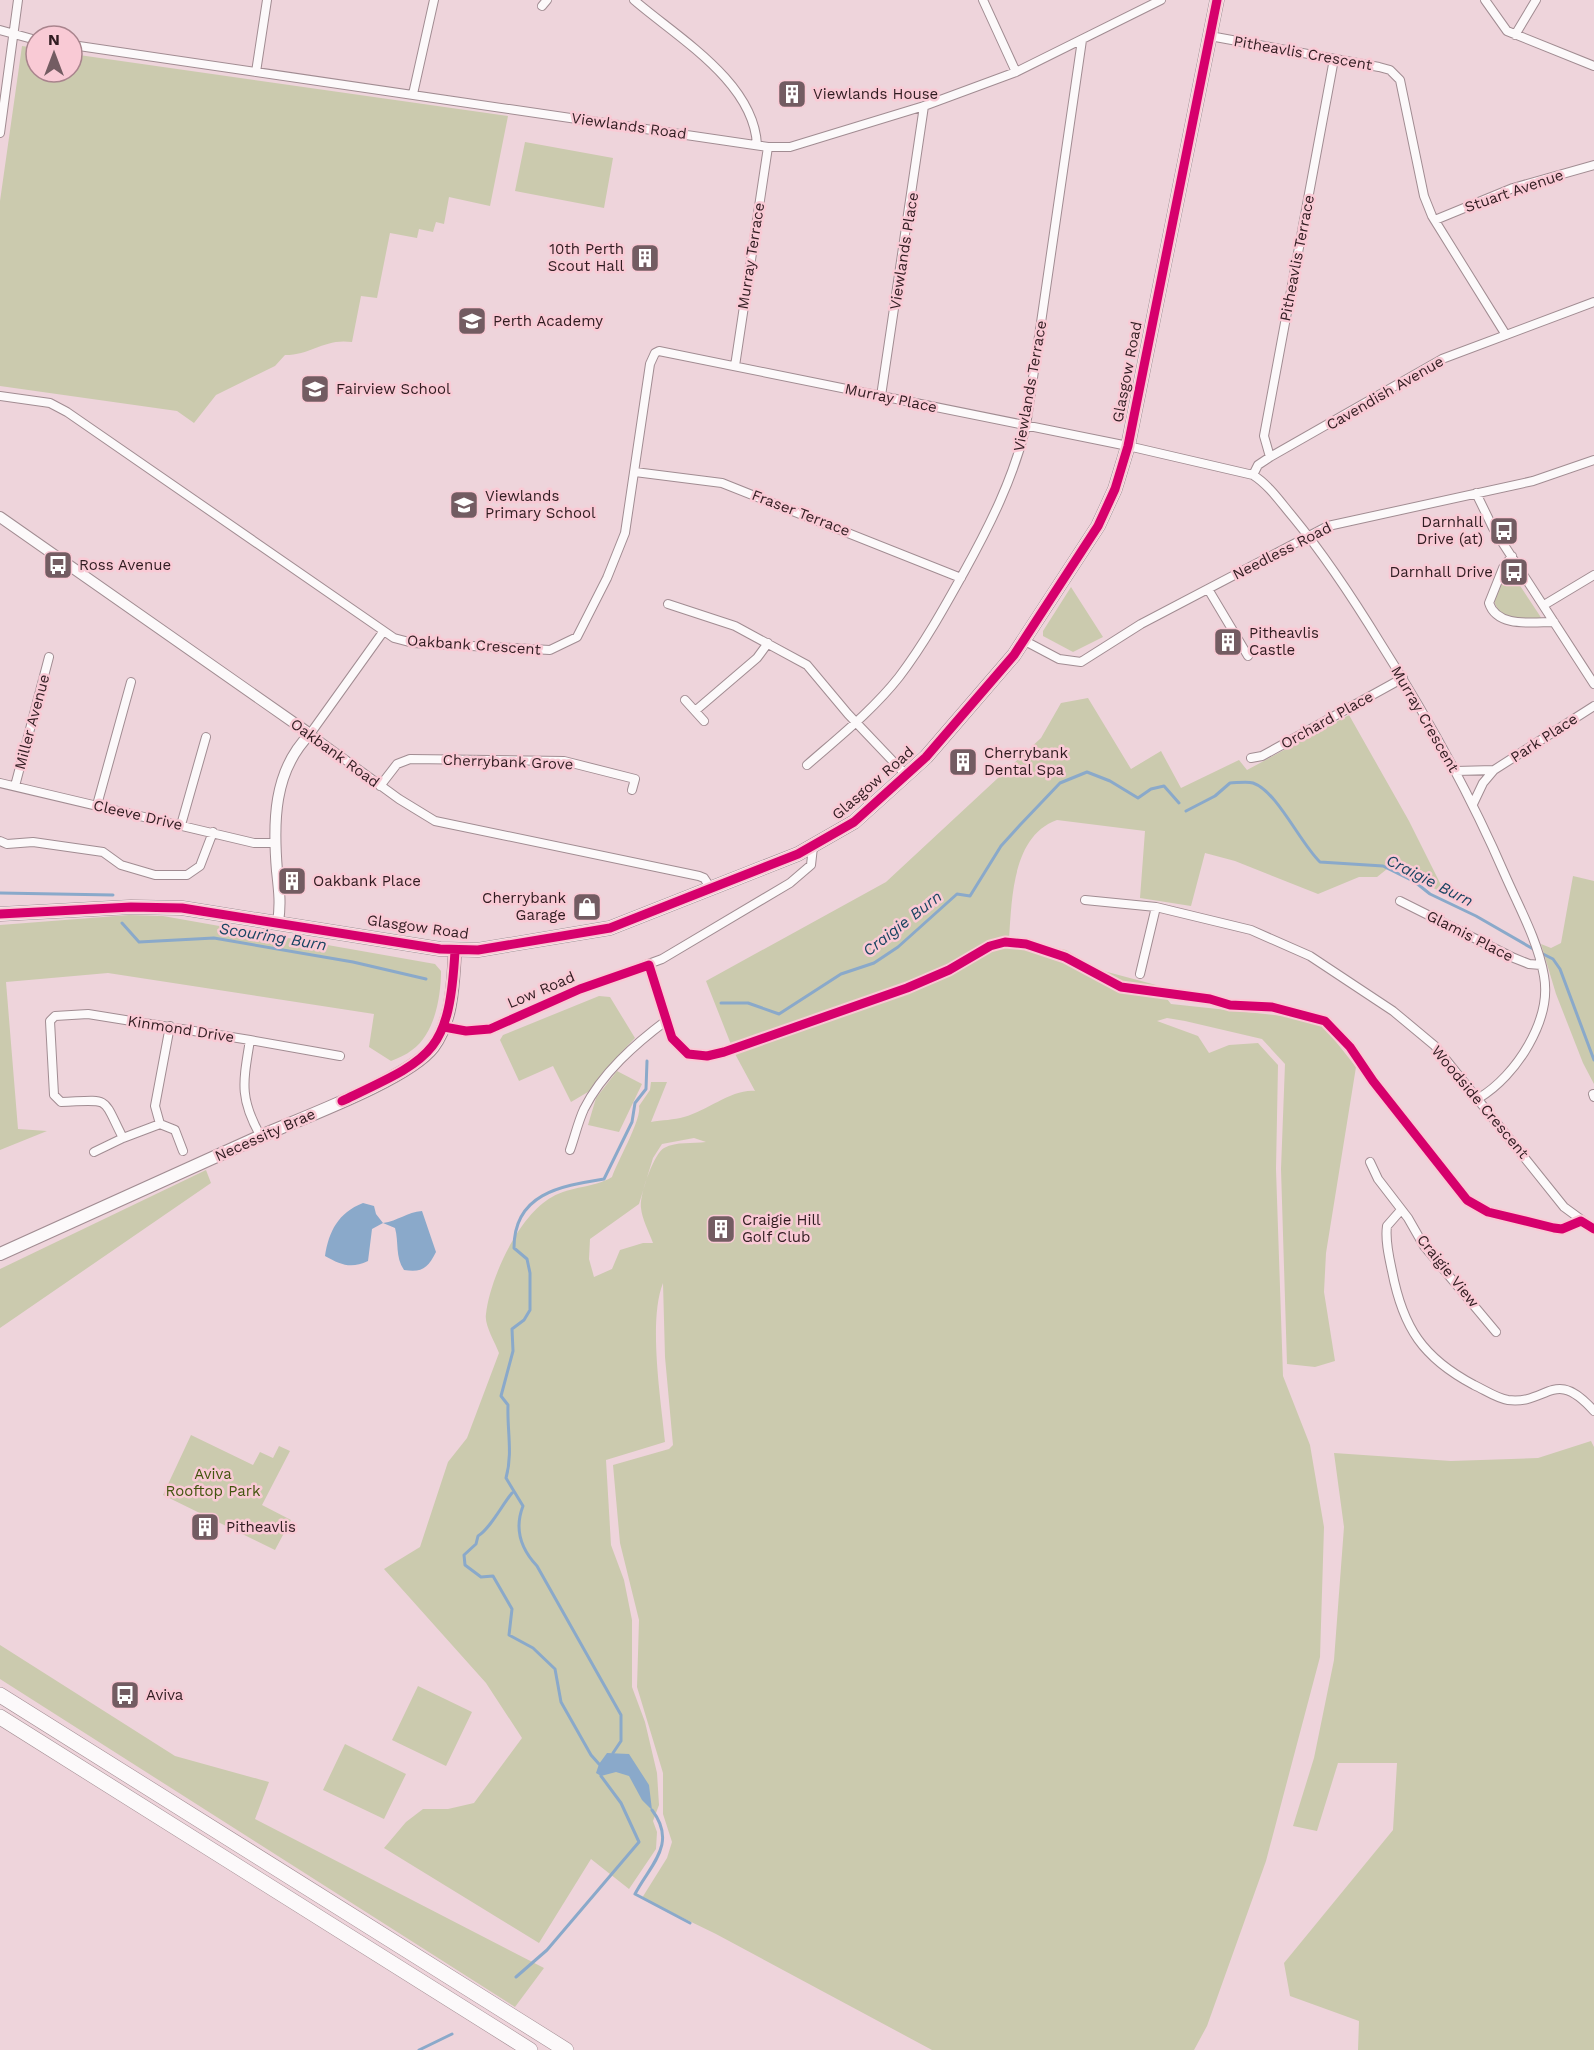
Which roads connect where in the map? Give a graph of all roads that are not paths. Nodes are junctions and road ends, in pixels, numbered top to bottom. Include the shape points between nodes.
1 (18, 0) edge
2 (267, 0) edge
3 (434, 0) edge
4 (634, 0) edge
5 (983, 0) edge
6 (1161, 0) edge
7 (1217, 0) edge
8 (1485, 0) edge
9 (1536, 0) edge
10 (0, 30) edge
11 (12, 33) junction
12 (1515, 35) junction
13 (24, 36) edge
14 (1210, 36) junction
15 (1082, 40) junction
16 (84, 47) edge
17 (1334, 59) junction
18 (1594, 66) edge
19 (256, 72) junction
20 (1016, 72) junction
21 (413, 94) junction
22 (924, 106) junction
23 (0, 133) edge
24 (757, 145) junction
25 (768, 147) junction
26 (1594, 165) edge
27 (1435, 220) junction
28 (1594, 302) edge
29 (1506, 335) junction
30 (655, 353) joint
31 (735, 366) junction
32 (0, 396) edge
33 (881, 396) junction
34 (1026, 426) junction
35 (1128, 446) junction
36 (1270, 457) junction
37 (1594, 460) edge
38 (635, 472) junction
39 (1253, 475) junction
40 (1476, 493) junction
41 (0, 517) edge
42 (1309, 536) junction
43 (1512, 556) junction
44 (1594, 575) edge
45 (961, 578) junction
46 (1208, 589) junction
47 (668, 604) dead end
48 (1544, 605) junction
49 (1554, 622) junction
50 (383, 632) junction
51 (1024, 641) junction
52 (768, 643) junction
53 (1248, 656) dead end
54 (49, 657) dead end
55 (1403, 678) junction
56 (131, 682) dead end
57 (1594, 684) edge
58 (684, 700) dead end
59 (1594, 706) edge
60 (695, 711) junction
61 (704, 721) dead end
62 (856, 722) junction
63 (310, 734) junction
64 (206, 737) dead end
65 (1251, 758) dead end
66 (807, 765) dead end
67 (1495, 770) junction
68 (1456, 771) junction
69 (907, 776) junction
70 (0, 783) edge
71 (15, 786) junction
72 (380, 786) junction
73 (632, 790) dead end
74 (1473, 804) junction
75 (97, 805) junction
76 (181, 825) junction
77 (213, 832) junction
78 (0, 841) edge
79 (276, 843) junction
80 (813, 847) junction
81 (712, 890) junction
82 (1085, 900) dead end
83 (1400, 901) dead end
84 (1156, 907) junction
85 (0, 914) edge
86 (278, 922) junction
87 (455, 951) junction
88 (1541, 964) junction
89 (650, 965) junction
90 (1140, 974) dead end
91 (667, 1020) junction
92 (170, 1026) junction
93 (444, 1027) junction
94 (250, 1040) junction
95 (724, 1053) dead end
96 (340, 1056) dead end
97 (1479, 1098) junction
98 (160, 1124) junction
99 (261, 1137) junction
100 (123, 1138) junction
101 (570, 1149) dead end
102 (183, 1151) dead end
103 (94, 1152) dead end
104 (1370, 1162) dead end
105 (1401, 1210) junction
106 (1594, 1229) edge
107 (0, 1254) edge
108 (1496, 1332) dead end
109 (1594, 1411) edge
110 (0, 1695) edge
111 (0, 1717) edge
112 (530, 2050) edge
113 (566, 2050) edge

1 - 11 street
2 - 19 street
3 - 21 street
4 - 24 street via 734,87 753,119
5 - 20 street
6 - 15 street, Viewlands Road
7 - 14 main road, Glasgow Road
8 - 12 street via 1500,24
9 - 12 street
10 - 11 street
11 - 13 street
11 - 23 street
12 - 18 street
14 - 17 street, Pitheavlis Crescent
14 - 35 main road, Glasgow Road
15 - 20 street, Viewlands Road
15 - 34 street, Viewlands Terrace
16 - 19 street, Viewlands Road
17 - 27 street, Pitheavlis Crescent via 1390,70 1400,80 1424,196
17 - 36 street, Pitheavlis Terrace via 1264,436
19 - 21 street, Viewlands Road
20 - 22 street, Viewlands Road
21 - 24 street, Viewlands Road
22 - 25 street, Viewlands Road via 790,147
22 - 33 street, Viewlands Place
24 - 25 street, Viewlands Road
25 - 31 street, Murray Terrace
26 - 27 street, Stuart Avenue via 1514,188
27 - 29 street, Pitheavlis Crescent
28 - 29 street, Cavendish Avenue
29 - 36 street, Cavendish Avenue via 1442,359
30 - 31 street, Murray Place
30 - 38 street, Oakbank Crescent via 650,364
31 - 33 street, Murray Place
32 - 50 street, Oakbank Crescent via 50,403 67,412
33 - 34 street, Murray Place
34 - 35 street, Murray Place
34 - 45 street, Viewlands Terrace via 1001,502
35 - 39 street
35 - 51 main road, Glasgow Road via 1098,526
36 - 39 street, Cavendish Avenue via 1258,465
37 - 40 street, Needless Road via 1533,481
38 - 45 street, Fraser Terrace via 722,483
38 - 50 street, Oakbank Crescent via 619,551 577,637 550,650 413,643
39 - 42 street, Murray Crescent
40 - 42 street, Needless Road via 1337,523
40 - 43 street
41 - 63 street, Oakbank Road
42 - 46 street, Needless Road
42 - 55 street, Murray Crescent
43 - 48 street
43 - 49 street via 1489,603 1492,613 1500,619
44 - 48 street
45 - 62 street, Viewlands Terrace via 935,626 899,678
46 - 51 street, Needless Road via 1120,636 1081,662 1059,659
46 - 53 street
47 - 52 street via 735,626
48 - 49 street
49 - 57 street
50 - 63 street
51 - 69 main road, Glasgow Road via 985,692
52 - 60 street via 757,658
52 - 62 street via 807,664
54 - 71 street, Miller Avenue
55 - 65 street, Orchard Place via 1262,756
55 - 68 street, Murray Crescent
56 - 75 street
58 - 60 street
59 - 67 street, Park Place
60 - 61 street
62 - 66 street, Viewlands Terrace
62 - 69 street
63 - 72 street, Oakbank Road
63 - 79 street via 293,757 279,792 274,814
64 - 76 street
67 - 68 street, Park Place
67 - 74 street, Park Place via 1483,783
68 - 74 street, Murray Crescent
69 - 80 main road, Glasgow Road via 854,822
70 - 71 street, Cleeve Drive
71 - 75 street, Cleeve Drive
72 - 73 street, Cherrybank Grove via 397,764 410,759 564,761 635,779
72 - 81 street, Oakbank Road via 435,821 699,876
74 - 88 street, Murray Crescent
75 - 76 street, Cleeve Drive
76 - 77 street, Cleeve Drive
77 - 78 street via 200,866 187,875 155,875 121,865 103,852
77 - 79 street, Cleeve Drive via 254,843
79 - 86 street via 281,905
80 - 81 main road, Glasgow Road
80 - 89 street, Low Road via 811,865 790,883
81 - 87 main road, Glasgow Road via 599,931
82 - 84 street, Woodside Crescent
83 - 88 street, Glamis Place via 1514,958
84 - 90 street
84 - 97 street, Woodside Crescent via 1251,930 1310,956 1393,1011 1435,1046
85 - 86 main road, Glasgow Road via 182,908
86 - 87 main road, Glasgow Road
87 - 93 main road, Necessity Brae via 451,1000
88 - 97 street, Murray Crescent via 1544,1001 1535,1034 1518,1063
89 - 91 street
89 - 93 street, Low Road via 580,989 490,1029 466,1031
91 - 95 street via 672,1038 688,1054
91 - 101 street via 645,1036 602,1082 584,1110
92 - 94 street, Kinmond Drive
92 - 98 street via 155,1106
92 - 100 street, Kinmond Drive via 88,1014 55,1016 50,1021 57,1100 100,1100 108,1104
93 - 99 main road, Necessity Brae via 420,1062
94 - 96 street
94 - 99 street, Kinmond Drive via 243,1093
97 - 106 street, Woodside Crescent via 1564,1207
98 - 100 street
98 - 102 street via 175,1130
99 - 107 main road, Necessity Brae
100 - 103 street
104 - 105 street, Craigie View
105 - 108 street, Craigie View via 1424,1246
105 - 109 street via 1387,1226 1390,1261 1408,1328 1426,1350 1444,1367 1498,1397 1516,1400 1554,1388 1566,1389
110 - 113 highway
111 - 112 highway

